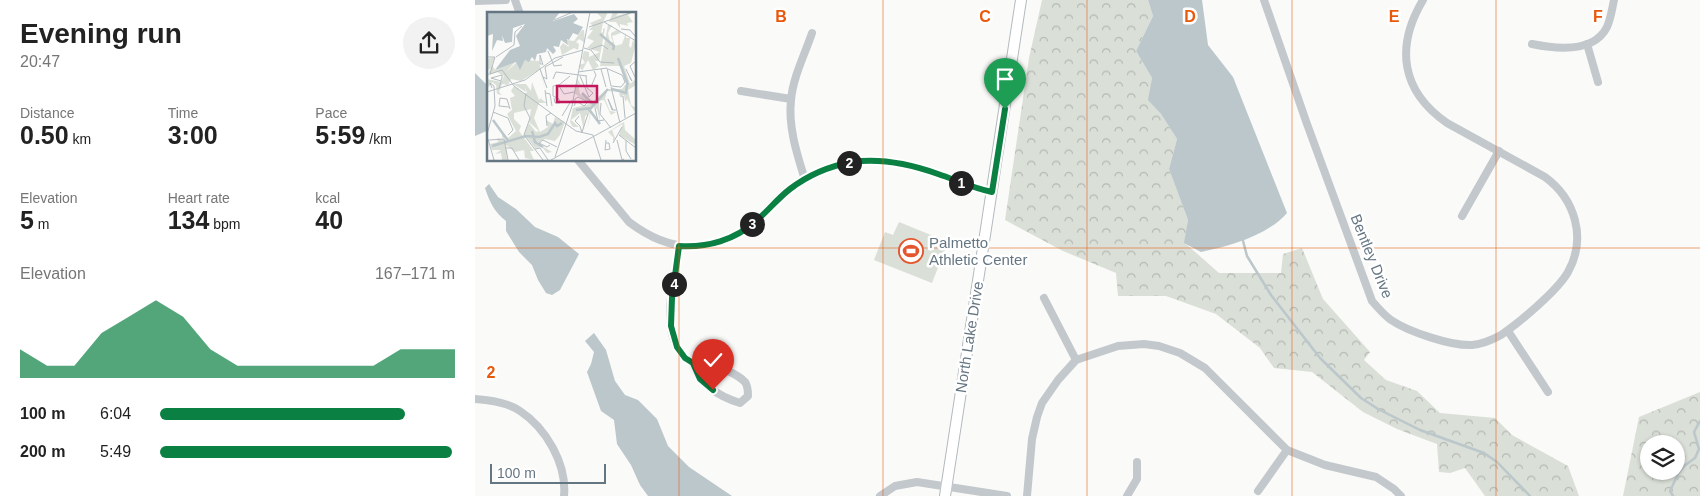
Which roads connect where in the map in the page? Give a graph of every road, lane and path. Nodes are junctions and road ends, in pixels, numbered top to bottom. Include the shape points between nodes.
1 (475, 0) edge
2 (506, 0) edge
3 (515, 0) edge
4 (1021, 0) edge
5 (1264, 0) edge
6 (1423, 0) edge
7 (1614, 0) edge
8 (519, 12) edge
9 (812, 33) dead end
10 (1533, 44) dead end
11 (1587, 44) junction
12 (1597, 82) dead end
13 (741, 90) dead end
14 (791, 99) junction
15 (1499, 151) junction
16 (578, 161) edge
17 (805, 180) junction
18 (992, 192) junction
19 (1462, 216) dead end
20 (679, 246) junction
21 (1044, 298) dead end
22 (1508, 331) junction
23 (1076, 360) junction
24 (693, 363) junction
25 (1549, 392) dead end
26 (475, 399) edge
27 (1287, 450) junction
28 (1137, 462) dead end
29 (945, 491) edge
30 (1258, 491) dead end
31 (564, 496) edge
32 (880, 496) edge
33 (1007, 496) edge
34 (1027, 496) edge
35 (1127, 496) edge
36 (1401, 496) edge

1 - 2 street
3 - 8 street
4 - 18 main road, North Lake Drive
5 - 22 street, Bentley Drive via 1373,301 1381,312 1433,338 1455,344 1482,343
6 - 15 street, Bentley Drive via 1407,38 1407,62 1418,95 1434,114 1447,123
7 - 11 street via 1607,28 1600,37
9 - 14 street
10 - 11 street via 1564,49
11 - 12 street
13 - 14 street
14 - 17 street via 790,122
15 - 19 street
15 - 22 street, Bentley Drive via 1561,190 1577,226 1573,262 1564,279
16 - 20 street via 636,228
17 - 18 street via 841,165 878,161 902,164
17 - 20 street via 783,195 756,221 728,239 694,247
18 - 29 main road, North Lake Drive
20 - 24 street via 671,326 677,347
21 - 23 street
22 - 25 street
23 - 27 street via 1129,344 1159,346 1180,353 1205,368
23 - 34 street via 1049,392 1037,417
24 - 24 street via 727,370 745,381 748,396 740,403 713,390 700,379
26 - 31 street via 507,404 538,425 557,455
27 - 30 street
27 - 36 street via 1325,465 1377,476
28 - 35 street via 1137,479
29 - 32 street via 924,482 909,482
29 - 33 street

